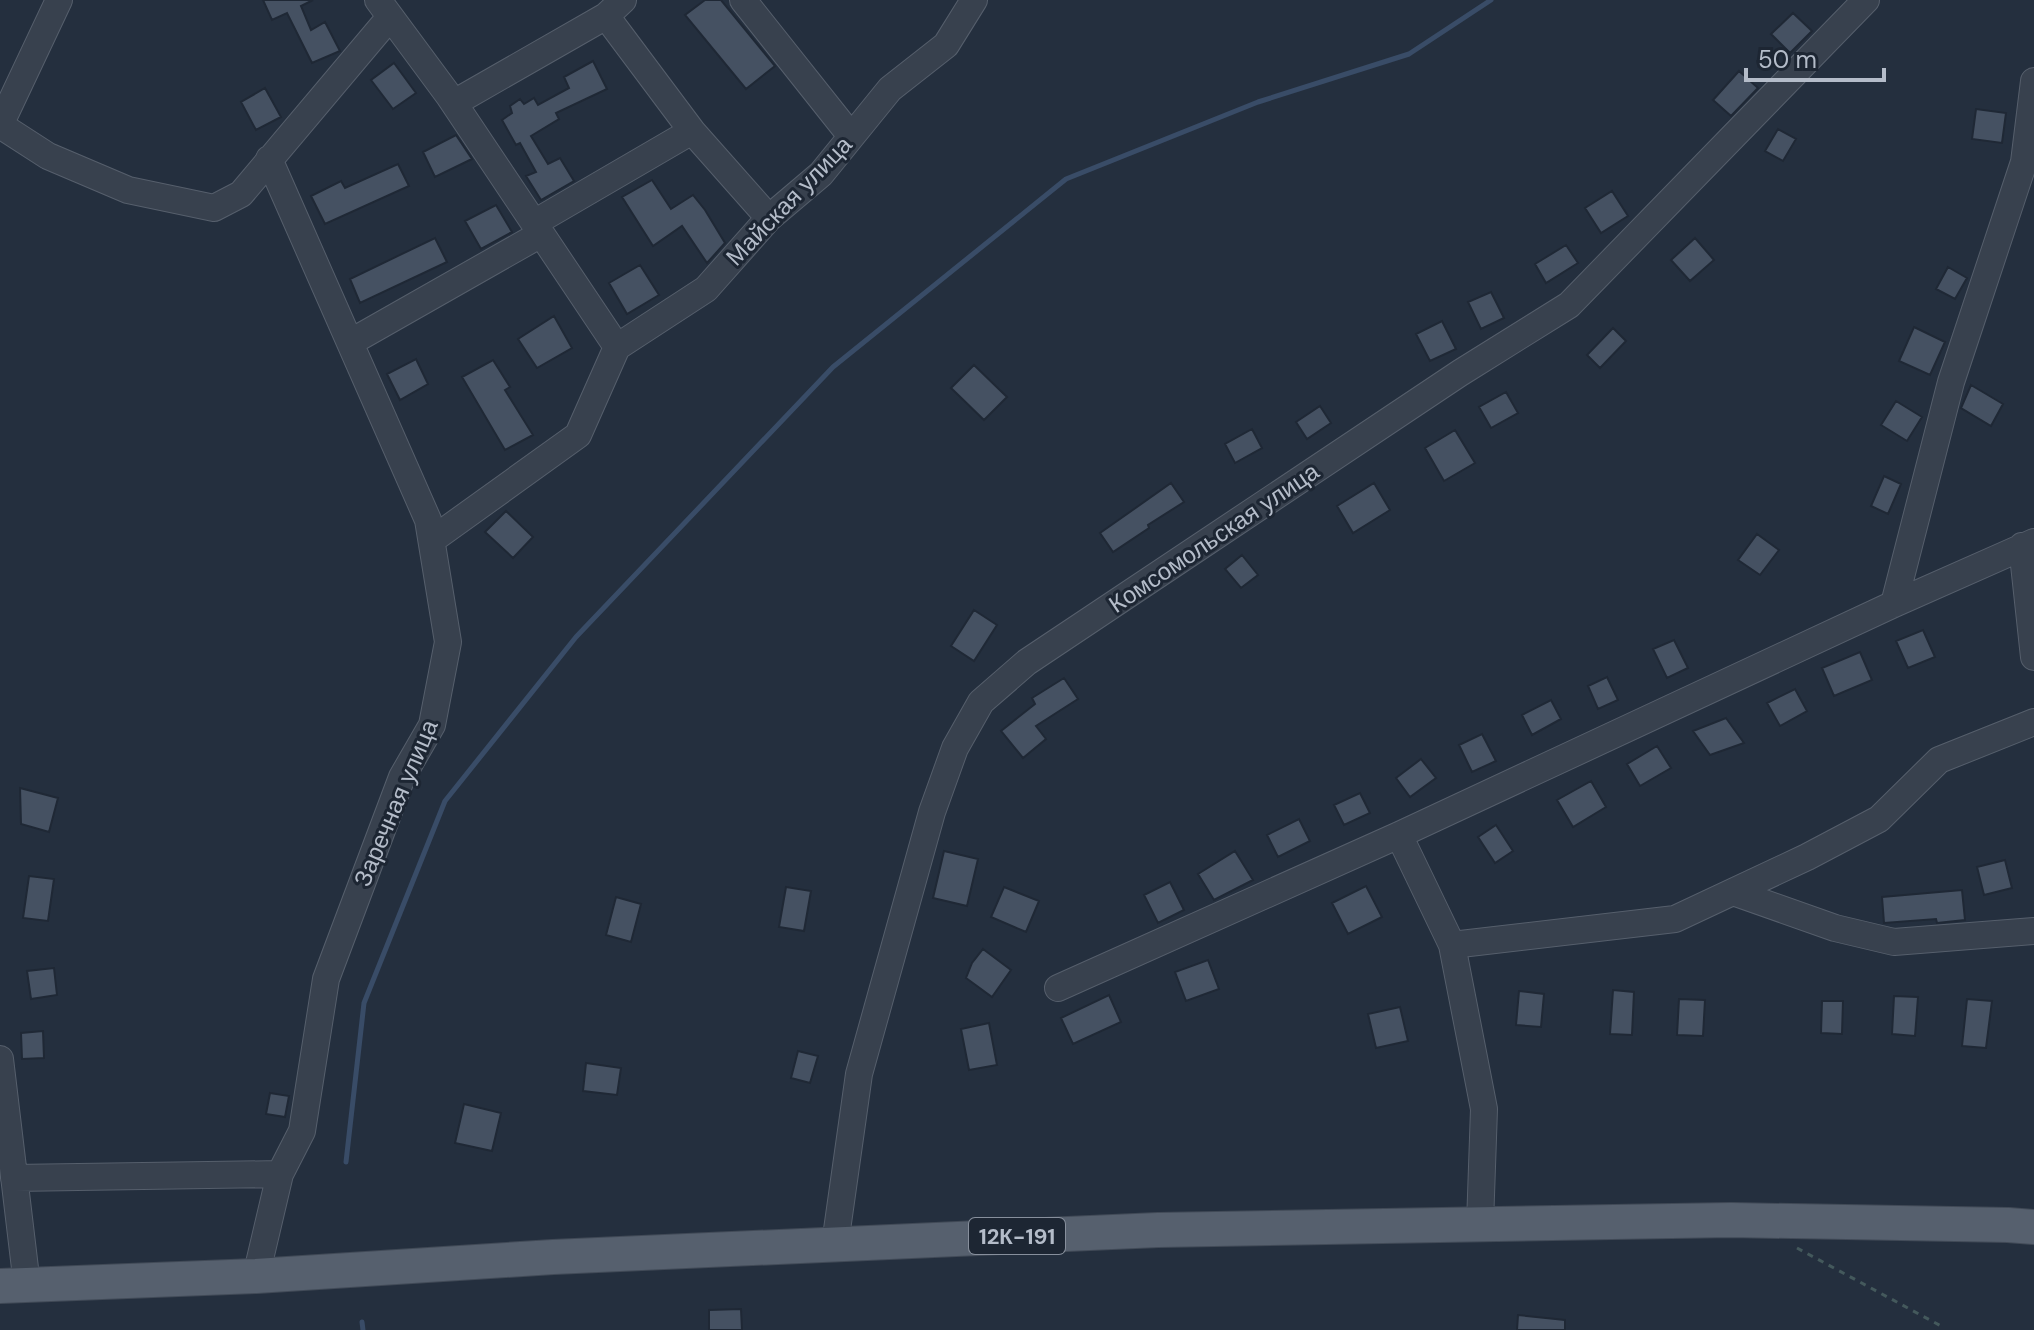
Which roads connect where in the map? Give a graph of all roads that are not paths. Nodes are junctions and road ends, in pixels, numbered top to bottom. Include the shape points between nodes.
1 (59, 0) edge
2 (743, 0) edge
3 (974, 0) edge
4 (1866, 0) edge
5 (384, 8) edge
6 (614, 8) edge
7 (2034, 81) edge
8 (454, 103) junction
9 (0, 125) edge
10 (692, 131) junction
11 (851, 136) junction
12 (269, 159) junction
13 (769, 218) junction
14 (537, 228) junction
15 (351, 342) junction
16 (617, 347) junction
17 (432, 540) junction
18 (2028, 544) edge
19 (1894, 604) junction
20 (2034, 657) edge
21 (2034, 722) edge
22 (1399, 835) junction
23 (1733, 892) junction
24 (2034, 931) edge
25 (1452, 945) junction
26 (1058, 988) dead end
27 (0, 1059) edge
28 (280, 1174) junction
29 (14, 1178) junction
30 (1480, 1224) junction
31 (2034, 1227) edge
32 (835, 1244) junction
33 (256, 1276) junction
34 (14, 1286) edge

1 - 9 street
2 - 11 street
3 - 11 street, Майская улица via 946,45 890,89
4 - 32 street, Комсомольская улица via 1569,305 1027,662 981,702 955,748 932,812 859,1074
5 - 8 street
5 - 12 street
6 - 8 street
6 - 10 street
7 - 19 street via 2024,162 1951,382
8 - 14 street
9 - 12 street via 48,156 128,190 214,208 241,194
10 - 13 street
10 - 14 street
11 - 13 street, Майская улица via 821,174
12 - 15 street, Заречная улица
13 - 16 street, Майская улица via 706,289
14 - 15 street
14 - 16 street
15 - 17 street, Заречная улица
16 - 17 street via 578,435
17 - 28 street, Заречная улица via 448,642 432,725 402,777 326,979 302,1131
18 - 19 street
18 - 20 street
19 - 22 street
21 - 23 street via 1939,760 1879,819
22 - 25 street
22 - 26 street
23 - 24 street via 1835,928 1894,942
23 - 25 street via 1675,919
25 - 30 street via 1484,1109
27 - 29 street
28 - 29 street
28 - 33 street, Заречная улица
29 - 34 street
30 - 31 main road, 12К-191 via 1731,1220
30 - 32 main road, 12К-191
32 - 33 main road, 12К-191
33 - 34 main road, 12К-191

